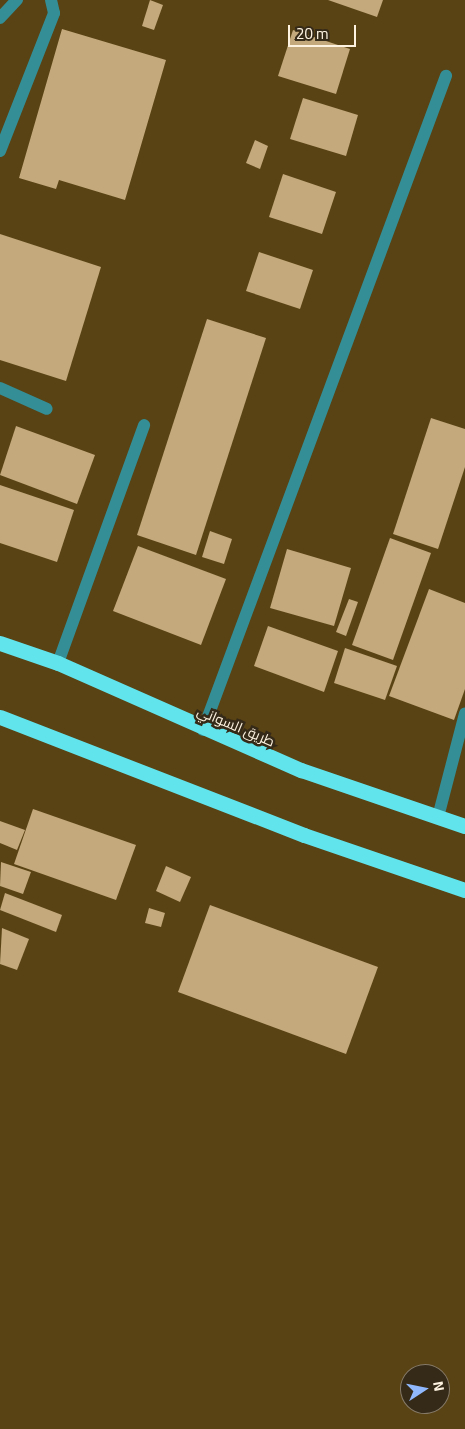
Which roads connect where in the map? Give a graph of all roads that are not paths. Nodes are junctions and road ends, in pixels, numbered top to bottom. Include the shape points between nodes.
1 (17, 0) edge
2 (51, 0) edge
3 (0, 18) edge
4 (446, 76) dead end
5 (0, 151) edge
6 (0, 388) edge
7 (47, 409) dead end
8 (144, 425) dead end
9 (0, 643) edge
10 (58, 663) junction
11 (465, 713) edge
12 (0, 717) edge
13 (202, 730) junction
14 (438, 817) junction
15 (465, 826) edge
16 (465, 890) edge

1 - 3 street
2 - 5 street via 54,13
4 - 13 street via 291,501
6 - 7 street
8 - 10 street
9 - 10 highway, طريق السواني
10 - 13 highway, طريق السواني
11 - 14 street
12 - 16 highway via 211,801
13 - 14 highway, طريق السواني
14 - 15 highway, طريق السواني

